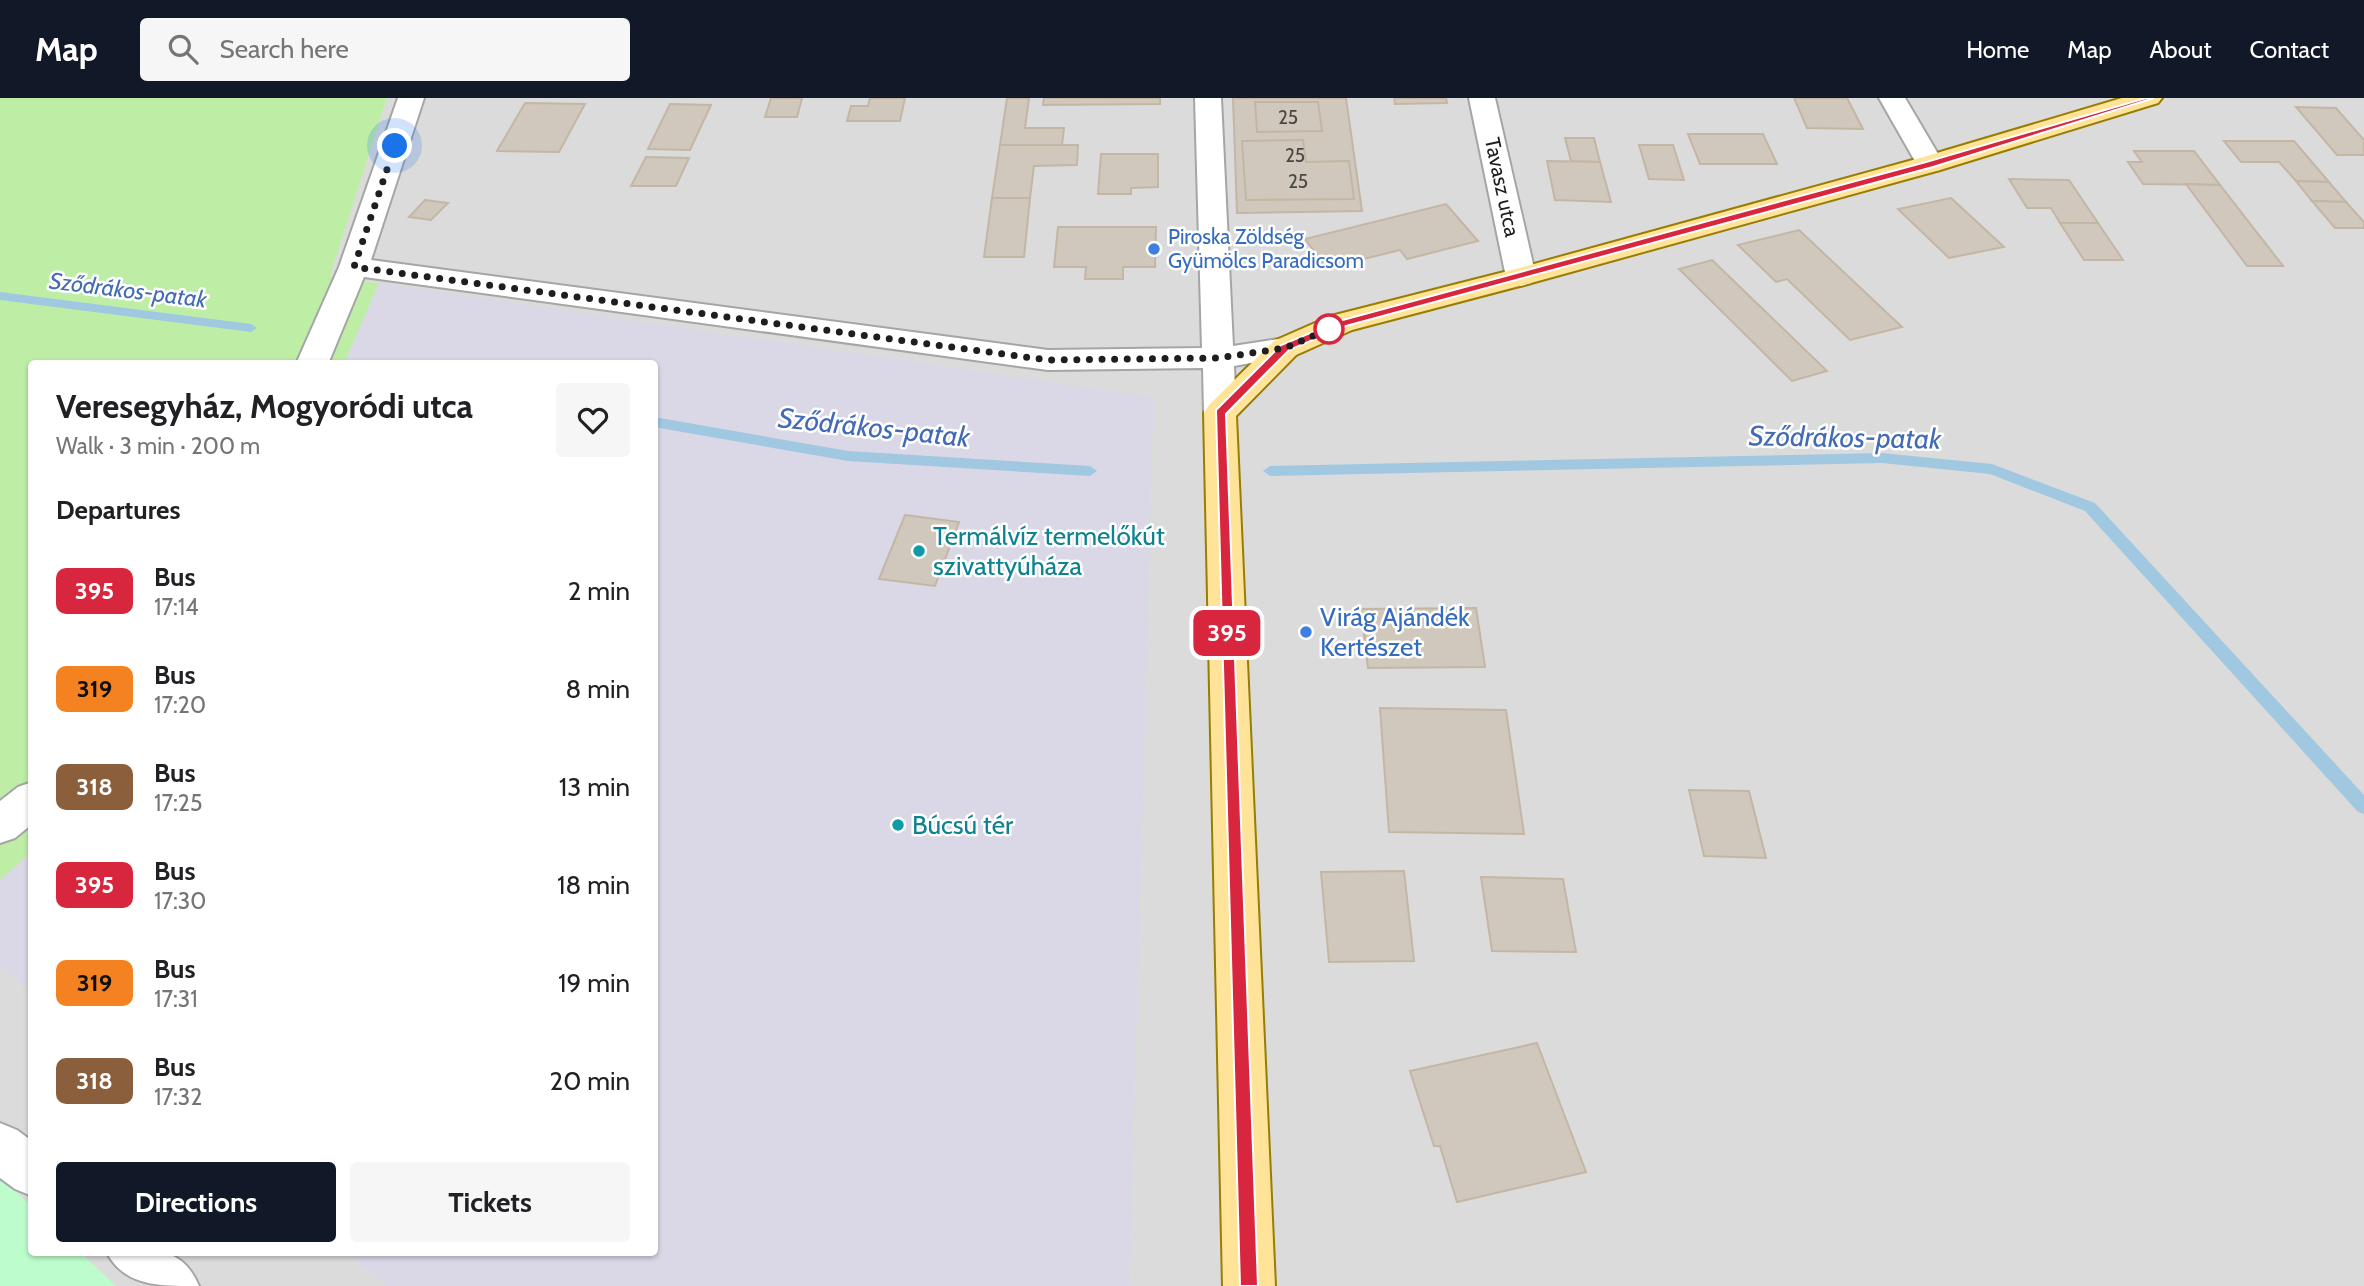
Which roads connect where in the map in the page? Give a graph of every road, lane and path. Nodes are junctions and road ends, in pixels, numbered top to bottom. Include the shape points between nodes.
1 (411, 98) edge
2 (1208, 98) edge
3 (1482, 98) edge
4 (1892, 98) edge
5 (2149, 98) edge
6 (1930, 164) junction
7 (354, 267) junction
8 (1521, 277) junction
9 (1285, 348) junction
10 (1218, 358) junction
11 (314, 360) edge
12 (1220, 413) junction
13 (28, 802) edge
14 (0, 825) edge
15 (0, 1147) edge
16 (28, 1169) edge
17 (136, 1256) edge
18 (173, 1286) edge
19 (1249, 1286) edge

1 - 7 street
2 - 10 street
3 - 8 street, Tavasz utca
4 - 6 street
5 - 6 main road
6 - 8 main road
7 - 10 street via 1048,360
7 - 11 street
8 - 9 main road via 1342,323
9 - 10 street
9 - 12 main road
10 - 12 street
12 - 19 main road
13 - 14 street
15 - 16 street
17 - 18 street

